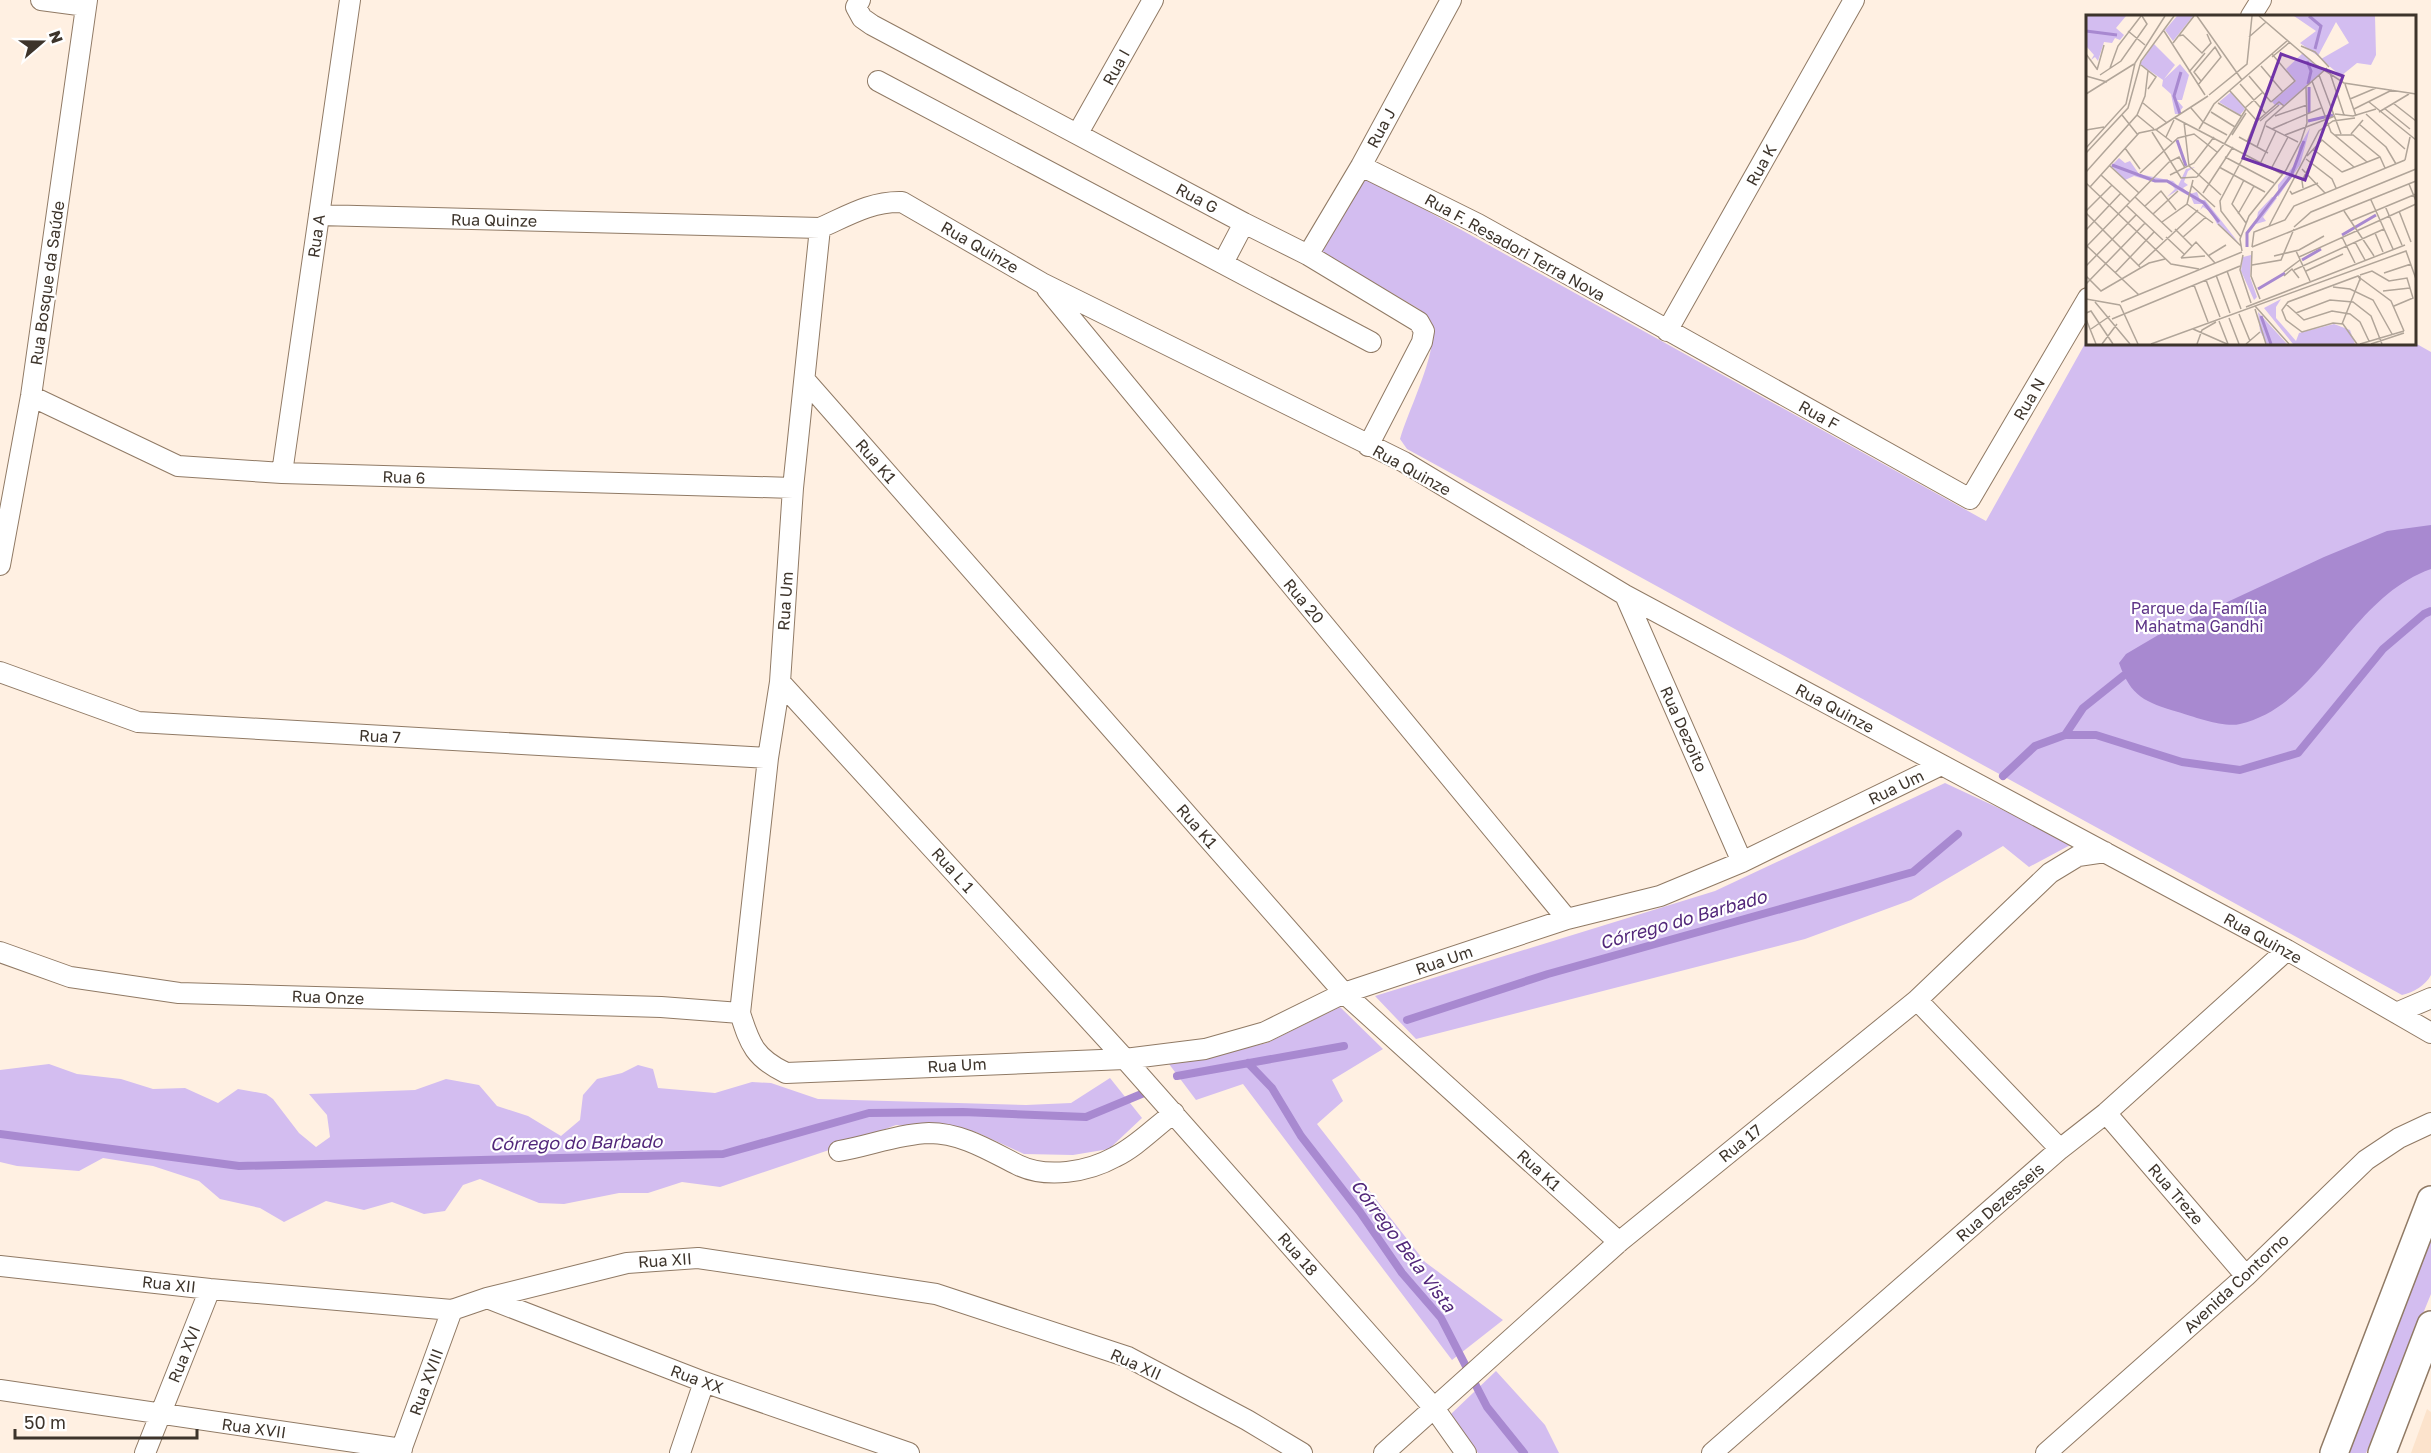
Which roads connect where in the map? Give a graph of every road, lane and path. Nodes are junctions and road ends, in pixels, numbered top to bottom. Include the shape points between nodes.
1 (41, 0) edge
2 (350, 0) edge
3 (1153, 0) edge
4 (1450, 0) edge
5 (1854, 0) edge
6 (2260, 0) edge
7 (87, 3) edge
8 (858, 4) edge
9 (2252, 15) edge
10 (878, 81) dead end
11 (1078, 134) junction
12 (1361, 166) junction
13 (319, 215) junction
14 (1244, 223) junction
15 (820, 228) junction
16 (1308, 255) junction
17 (1223, 263) junction
18 (1042, 283) junction
19 (2086, 301) edge
20 (1667, 331) junction
21 (1371, 342) dead end
22 (806, 380) junction
23 (31, 396) junction
24 (1368, 446) junction
25 (282, 473) junction
26 (793, 488) junction
27 (1970, 500) joint
28 (0, 565) edge
29 (1625, 595) junction
30 (0, 672) edge
31 (780, 681) junction
32 (768, 758) junction
33 (1941, 765) junction
34 (2105, 852) junction
35 (1742, 862) junction
36 (1567, 919) junction
37 (2287, 950) junction
38 (0, 952) edge
39 (1344, 993) junction
40 (2431, 998) edge
41 (1917, 1000) junction
42 (740, 1013) junction
43 (2396, 1013) junction
44 (2431, 1033) edge
45 (1125, 1059) junction
46 (1173, 1113) junction
47 (2106, 1113) junction
48 (2431, 1123) edge
49 (2060, 1149) junction
50 (839, 1151) dead end
51 (2431, 1200) edge
52 (1618, 1242) junction
53 (0, 1266) edge
54 (2246, 1276) junction
55 (210, 1289) junction
56 (488, 1298) junction
57 (452, 1310) junction
58 (2431, 1325) edge
59 (704, 1382) junction
60 (0, 1389) edge
61 (1434, 1408) junction
62 (160, 1415) junction
63 (401, 1451) edge
64 (145, 1453) edge
65 (680, 1453) edge
66 (909, 1453) edge
67 (1302, 1453) edge
68 (1384, 1453) edge
69 (1466, 1453) edge
70 (1712, 1453) edge
71 (2046, 1453) edge
72 (2334, 1453) edge
73 (2382, 1453) edge

1 - 7 street
2 - 13 street, Rua A
3 - 11 street, Rua I
4 - 12 street, Rua J
5 - 20 street, Rua K
6 - 9 street
7 - 23 street, Rua Bosque da Saúde
8 - 11 street, Rua G via 862,18 872,25
10 - 17 street
11 - 14 street, Rua G
12 - 16 street, Rua J
12 - 20 street, Rua F. Resadori Terra Nova via 1478,224
13 - 15 street, Rua Quinze
13 - 25 street, Rua A
14 - 16 street, Rua G
14 - 17 street
15 - 18 street, Rua Quinze via 866,207 902,202
15 - 22 street, Rua Um
16 - 24 street, Rua G via 1422,325 1424,331 1422,342
17 - 21 street
18 - 24 street, Rua Quinze
18 - 36 street, Rua 20
19 - 27 street, Rua N
20 - 27 street, Rua F
22 - 26 street, Rua Um
22 - 39 street, Rua K1
23 - 25 street, Rua 6 via 178,465
23 - 28 street, Rua Bosque da Saúde
24 - 29 street, Rua Quinze via 1404,462
25 - 26 street, Rua 6
26 - 31 street, Rua Um
29 - 33 street, Rua Quinze
29 - 35 street, Rua Dezoito
30 - 32 street, Rua 7 via 138,722
31 - 32 street, Rua Um
31 - 45 street, Rua L 1
32 - 42 street, Rua Um
33 - 34 street, Rua Quinze
33 - 35 street, Rua Um
34 - 37 street, Rua Quinze
34 - 41 street, Rua 17 via 2078,856 2050,873
35 - 36 street, Rua Um via 1660,896
36 - 39 street, Rua Um
37 - 43 street, Rua Quinze
37 - 47 street, Rua Dezesseis
38 - 42 street, Rua Onze via 70,976 179,993 661,1007
39 - 45 street, Rua Um via 1265,1032 1204,1049
39 - 52 street, Rua K1
40 - 43 street
41 - 49 street
41 - 52 street, Rua 17
42 - 45 street, Rua Um via 750,1045 767,1064 786,1073
43 - 44 street, Rua Quinze
45 - 46 street, Rua 18
46 - 50 street via 1117,1157 1058,1173 1021,1167 977,1143 930,1133
46 - 61 street, Rua 18
47 - 49 street, Rua Dezesseis
47 - 54 street, Rua Treze
48 - 54 street, Avenida Contorno via 2417,1127 2366,1160
49 - 70 street, Rua Dezesseis
51 - 72 main road
52 - 61 street, Rua 17
53 - 55 street, Rua XII
54 - 71 street, Avenida Contorno
55 - 57 street, Rua XII
55 - 62 street, Rua XVI
56 - 57 street, Rua XII
56 - 59 street, Rua XX
56 - 67 street, Rua XII via 627,1263 698,1258 936,1294 1128,1357
57 - 63 street, Rua XVIII
58 - 73 main road
59 - 65 street
59 - 66 street, Rua XX
60 - 62 street, Rua XVII
61 - 68 street, Rua 17
61 - 69 street, Rua 18
62 - 63 street, Rua XVII
62 - 64 street, Rua XVI

